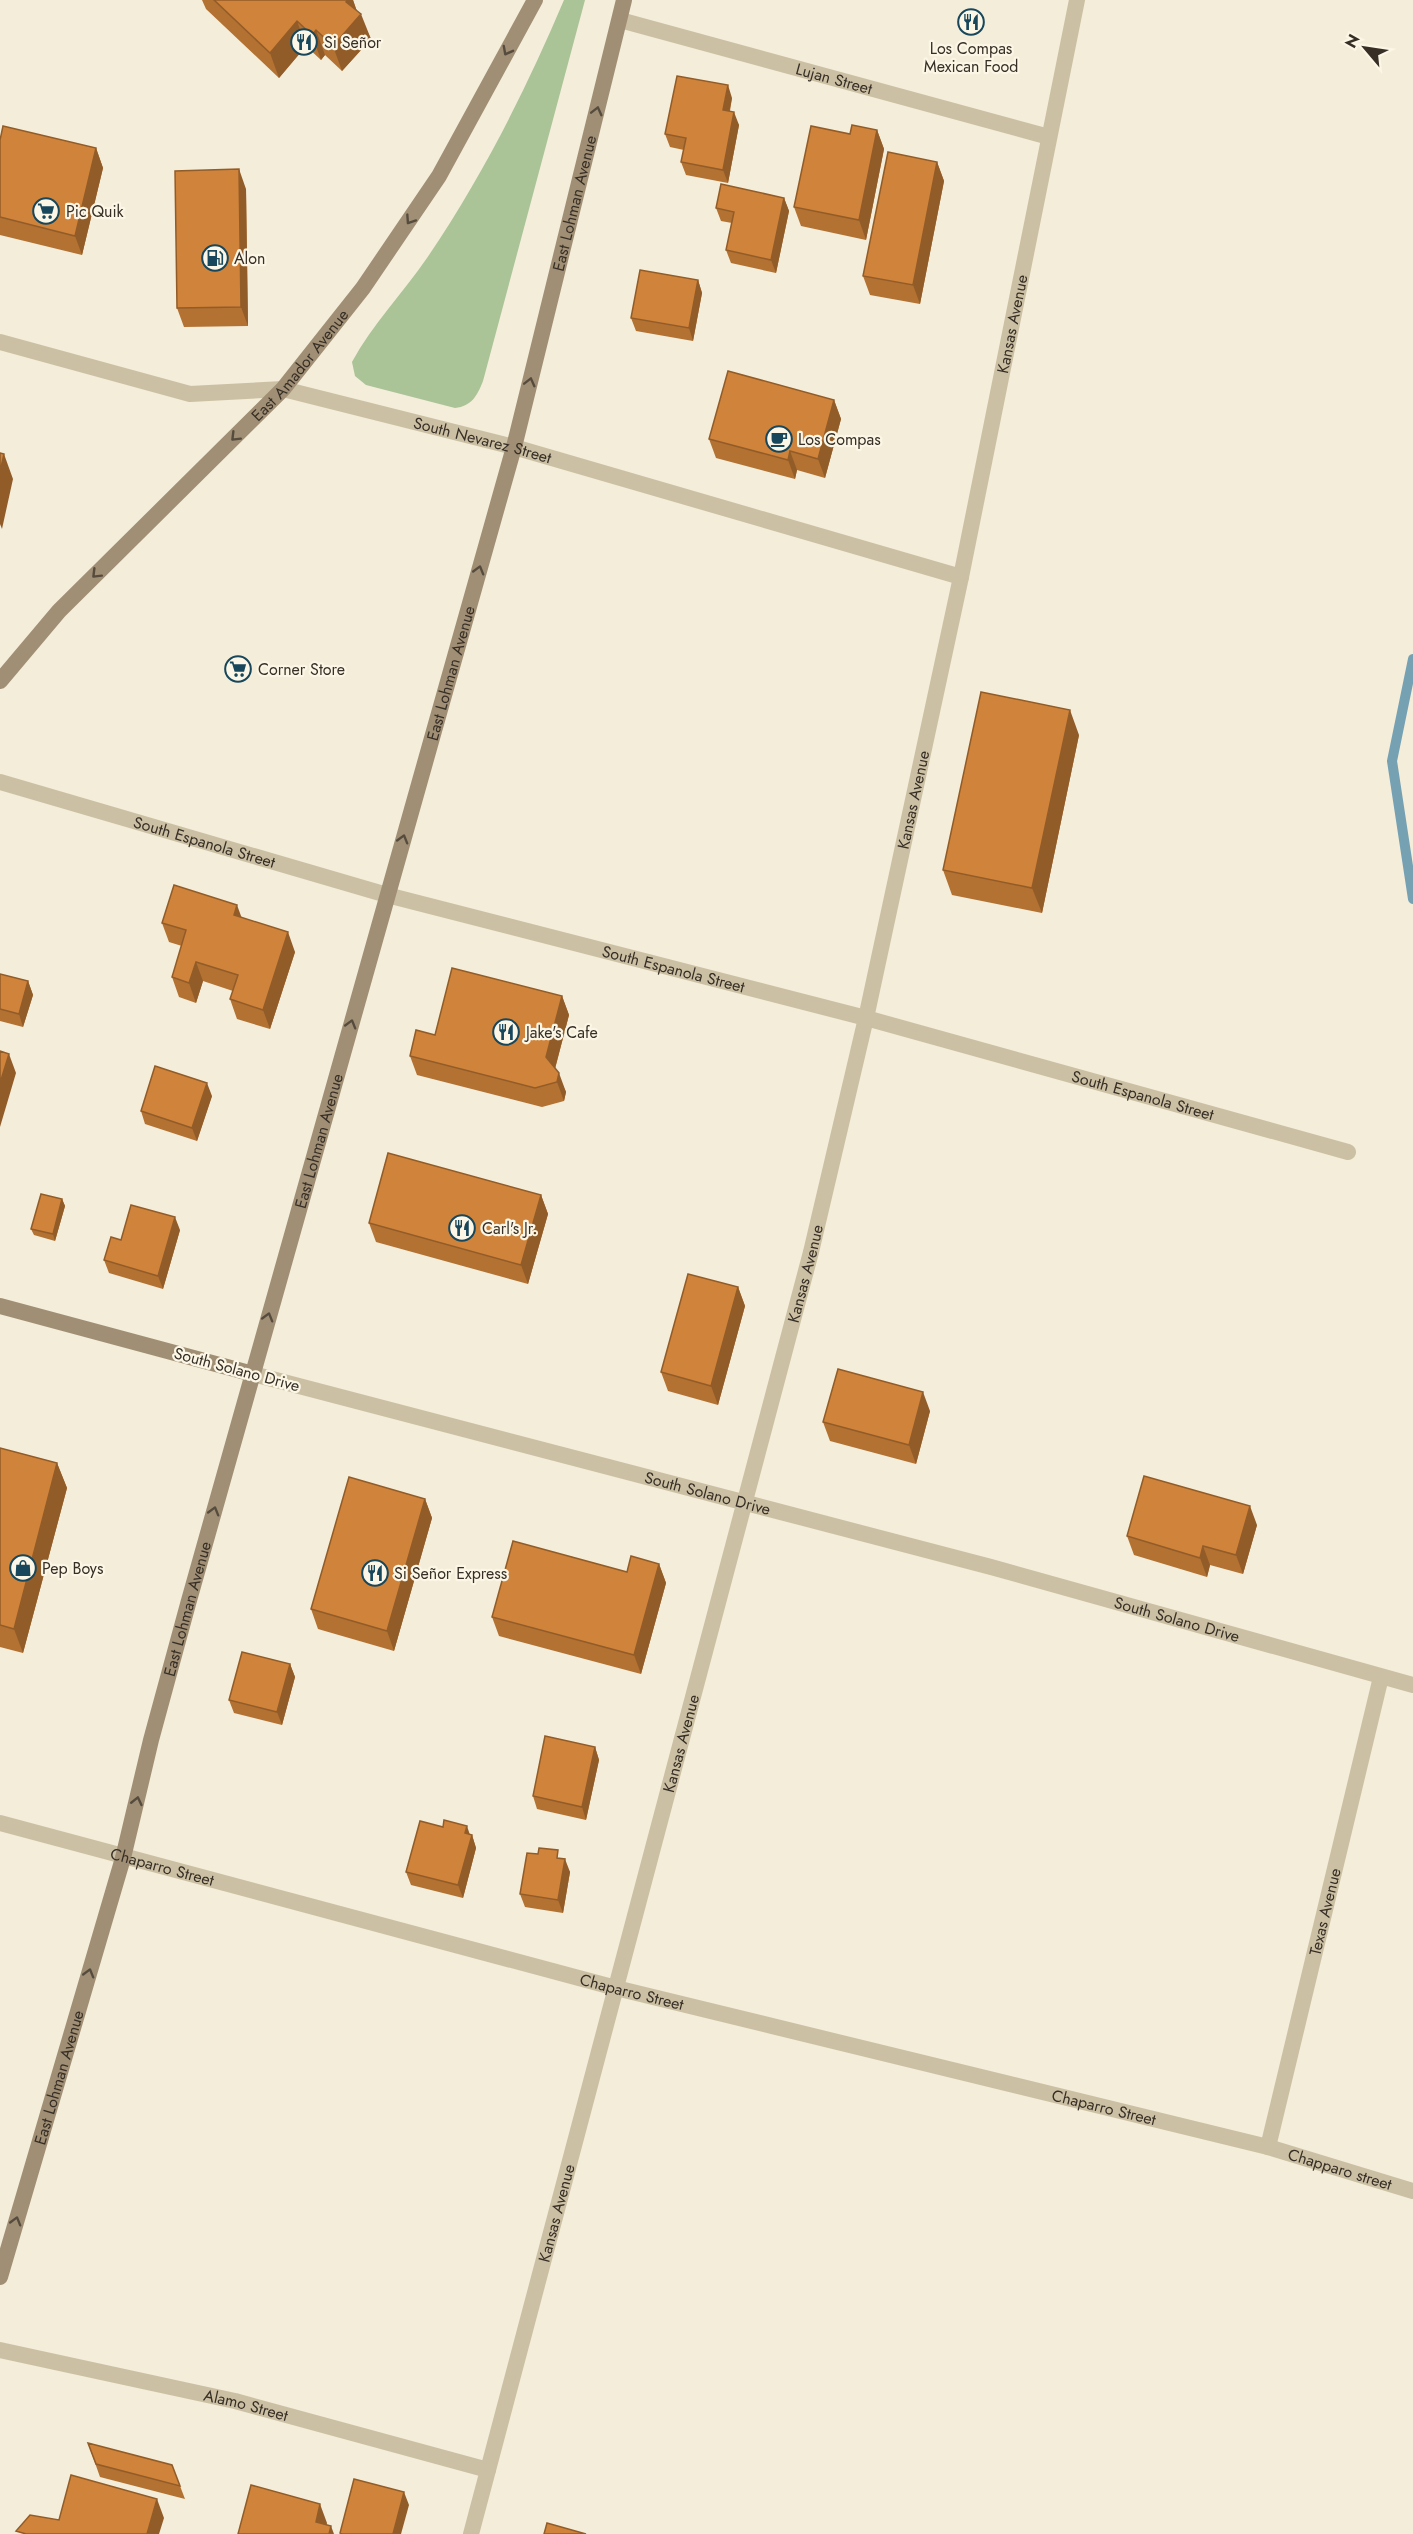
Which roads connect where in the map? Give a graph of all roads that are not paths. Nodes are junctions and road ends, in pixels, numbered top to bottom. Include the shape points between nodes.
1 (535, 0) edge
2 (624, 0) edge
3 (1077, 0) edge
4 (620, 20) junction
5 (1049, 137) junction
6 (0, 342) edge
7 (283, 389) junction
8 (514, 447) junction
9 (961, 578) junction
10 (0, 681) edge
11 (0, 782) edge
12 (387, 895) junction
13 (866, 1018) junction
14 (1348, 1152) dead end
15 (0, 1306) edge
16 (253, 1374) junction
17 (744, 1503) junction
18 (1381, 1677) junction
19 (1413, 1685) edge
20 (0, 1823) edge
21 (123, 1858) junction
22 (616, 1988) junction
23 (1268, 2148) junction
24 (1413, 2191) edge
25 (0, 2277) edge
26 (0, 2350) edge
27 (488, 2470) junction
28 (471, 2534) edge

1 -> 7 main road, East Amador Avenue via 440,176 363,288
2 - 4 main road, East Lohman Avenue
3 - 5 street, Kansas Avenue
4 - 5 street, Lujan Street
8 -> 4 main road, East Lohman Avenue
5 - 9 street, Kansas Avenue
6 - 7 street, South Nevarez Street via 190,394
7 - 8 street, South Nevarez Street
7 -> 10 main road, East Amador Avenue via 59,610
8 - 9 street, South Nevarez Street
12 -> 8 main road, East Lohman Avenue
9 - 13 street, Kansas Avenue
11 - 12 street, South Espanola Street
12 - 13 street, South Espanola Street
16 -> 12 main road, East Lohman Avenue
13 - 14 street, South Espanola Street
13 - 17 street, Kansas Avenue via 811,1252
15 - 16 main road, South Solano Drive
16 - 17 street, South Solano Drive
21 -> 16 main road, East Lohman Avenue via 151,1740
17 - 18 street, South Solano Drive via 991,1567
17 - 22 street, Kansas Avenue
18 - 19 street, South Solano Drive
18 - 23 street, Texas Avenue
20 - 21 street, Chaparro Street
21 - 22 street, Chaparro Street
25 -> 21 main road, East Lohman Avenue
22 - 23 street, Chaparro Street
22 - 27 street, Kansas Avenue
23 - 24 street, Chapparo street
26 - 27 street, Alamo Street via 235,2401
27 - 28 street, Kansas Avenue

